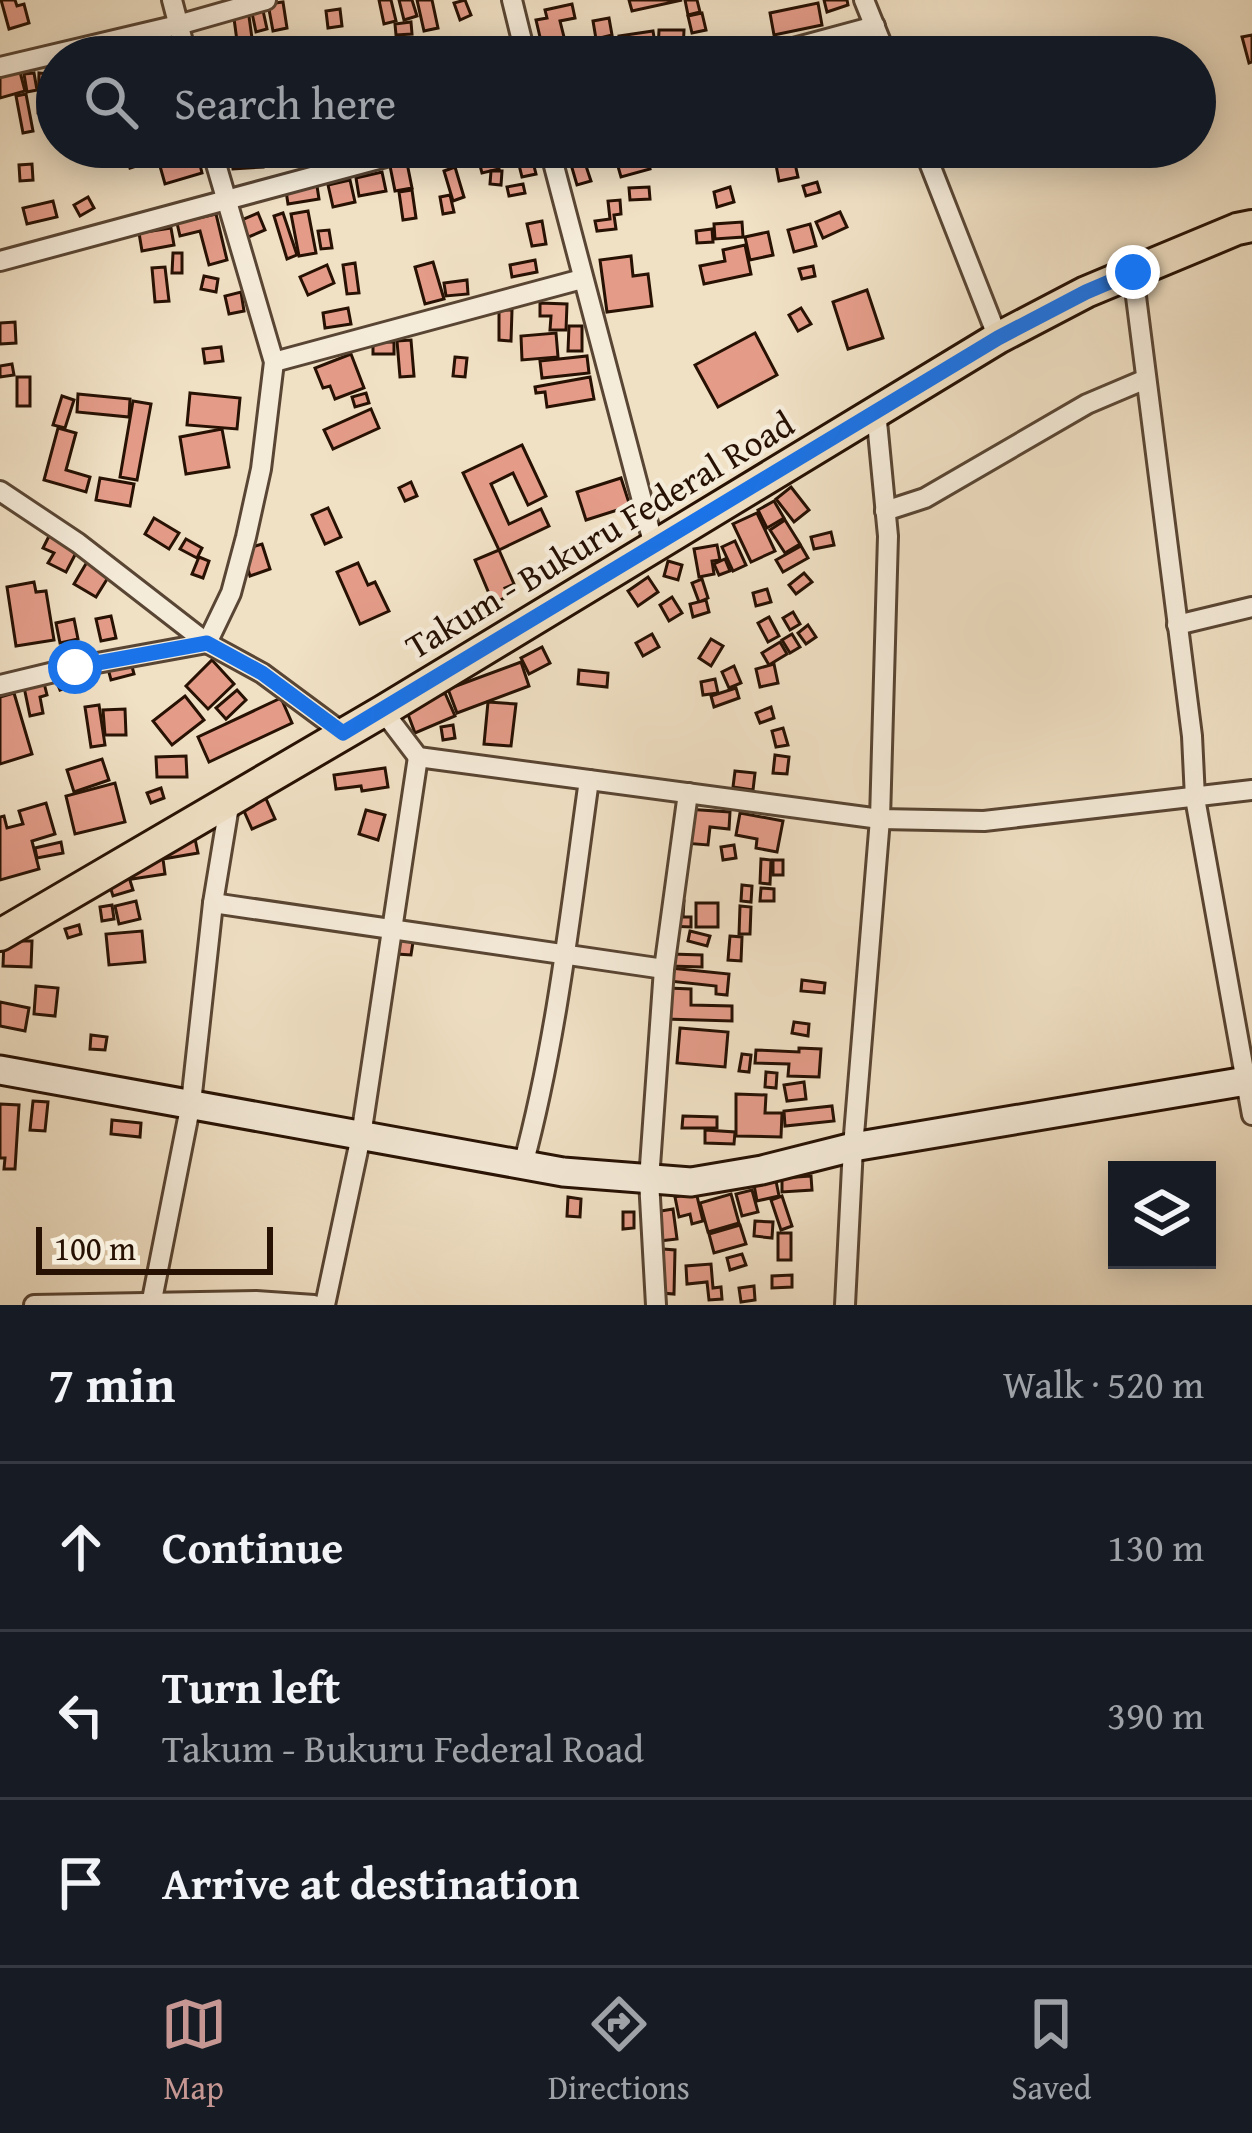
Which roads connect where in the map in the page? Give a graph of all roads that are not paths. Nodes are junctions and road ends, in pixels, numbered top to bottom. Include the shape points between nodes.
1 (172, 0) edge
2 (266, 0) edge
3 (512, 0) edge
4 (864, 0) edge
5 (178, 25) junction
6 (875, 26) junction
7 (131, 36) edge
8 (181, 36) edge
9 (521, 36) edge
10 (838, 36) edge
11 (879, 36) edge
12 (36, 59) edge
13 (0, 67) edge
14 (217, 168) edge
15 (343, 168) edge
16 (554, 168) edge
17 (931, 168) edge
18 (225, 199) junction
19 (1252, 226) edge
20 (0, 261) edge
21 (1133, 272) junction
22 (582, 279) junction
23 (998, 338) junction
24 (274, 362) junction
25 (1146, 379) junction
26 (876, 411) junction
27 (0, 490) edge
28 (885, 512) junction
29 (654, 546) junction
30 (1252, 607) edge
31 (1177, 625) junction
32 (207, 643) junction
33 (0, 685) edge
34 (383, 710) junction
35 (343, 733) junction
36 (418, 757) junction
37 (589, 780) junction
38 (1252, 790) edge
39 (688, 793) junction
40 (1195, 798) junction
41 (230, 800) junction
42 (880, 819) junction
43 (213, 904) junction
44 (394, 929) junction
45 (1, 930) edge
46 (565, 954) junction
47 (664, 969) junction
48 (0, 1070) edge
49 (1249, 1080) edge
50 (191, 1103) junction
51 (1252, 1115) edge
52 (361, 1136) junction
53 (853, 1147) junction
54 (524, 1165) junction
55 (649, 1180) junction
56 (151, 1304) edge
57 (34, 1305) edge
58 (314, 1305) edge
59 (325, 1305) edge
60 (656, 1305) edge
61 (845, 1305) edge

1 - 5 street
2 - 5 street
3 - 9 street
4 - 6 street
5 - 7 street
5 - 8 street
6 - 10 street
6 - 11 street
12 - 13 street
14 - 18 street
15 - 18 street
16 - 22 street
17 - 23 street
18 - 20 street
18 - 24 street
19 - 21 main road, Takum - Bukuru Federal Road
21 - 23 main road, Takum - Bukuru Federal Road
21 - 25 street
22 - 24 street
22 - 29 street
23 - 26 main road, Takum - Bukuru Federal Road
24 - 32 street via 246,537 232,593
25 - 28 street
25 - 31 street
26 - 28 street
26 - 29 main road, Takum - Bukuru Federal Road
27 - 32 street
28 - 42 street
29 - 34 main road, Takum - Bukuru Federal Road
30 - 31 street
31 - 40 street
32 - 33 street
32 - 35 street
34 - 35 main road, Takum - Bukuru Federal Road
34 - 36 street
35 - 41 main road, Takum - Bukuru Federal Road
36 - 37 street
36 - 44 street
37 - 39 street
37 - 46 street
38 - 40 street
39 - 42 street
39 - 47 street
40 - 42 street via 984,821
40 - 49 street
41 - 43 street
41 - 45 main road, Takum - Bukuru Federal Road
42 - 53 street
43 - 44 street
43 - 50 street
44 - 46 street
44 - 52 street
46 - 47 street
46 - 54 street
47 - 55 street
48 - 50 street
49 - 51 street
49 - 53 street
50 - 52 street
50 - 56 street
52 - 54 street
52 - 59 street
53 - 55 street via 691,1182
53 - 61 street
54 - 55 street
55 - 60 street
56 - 57 street
56 - 58 street

